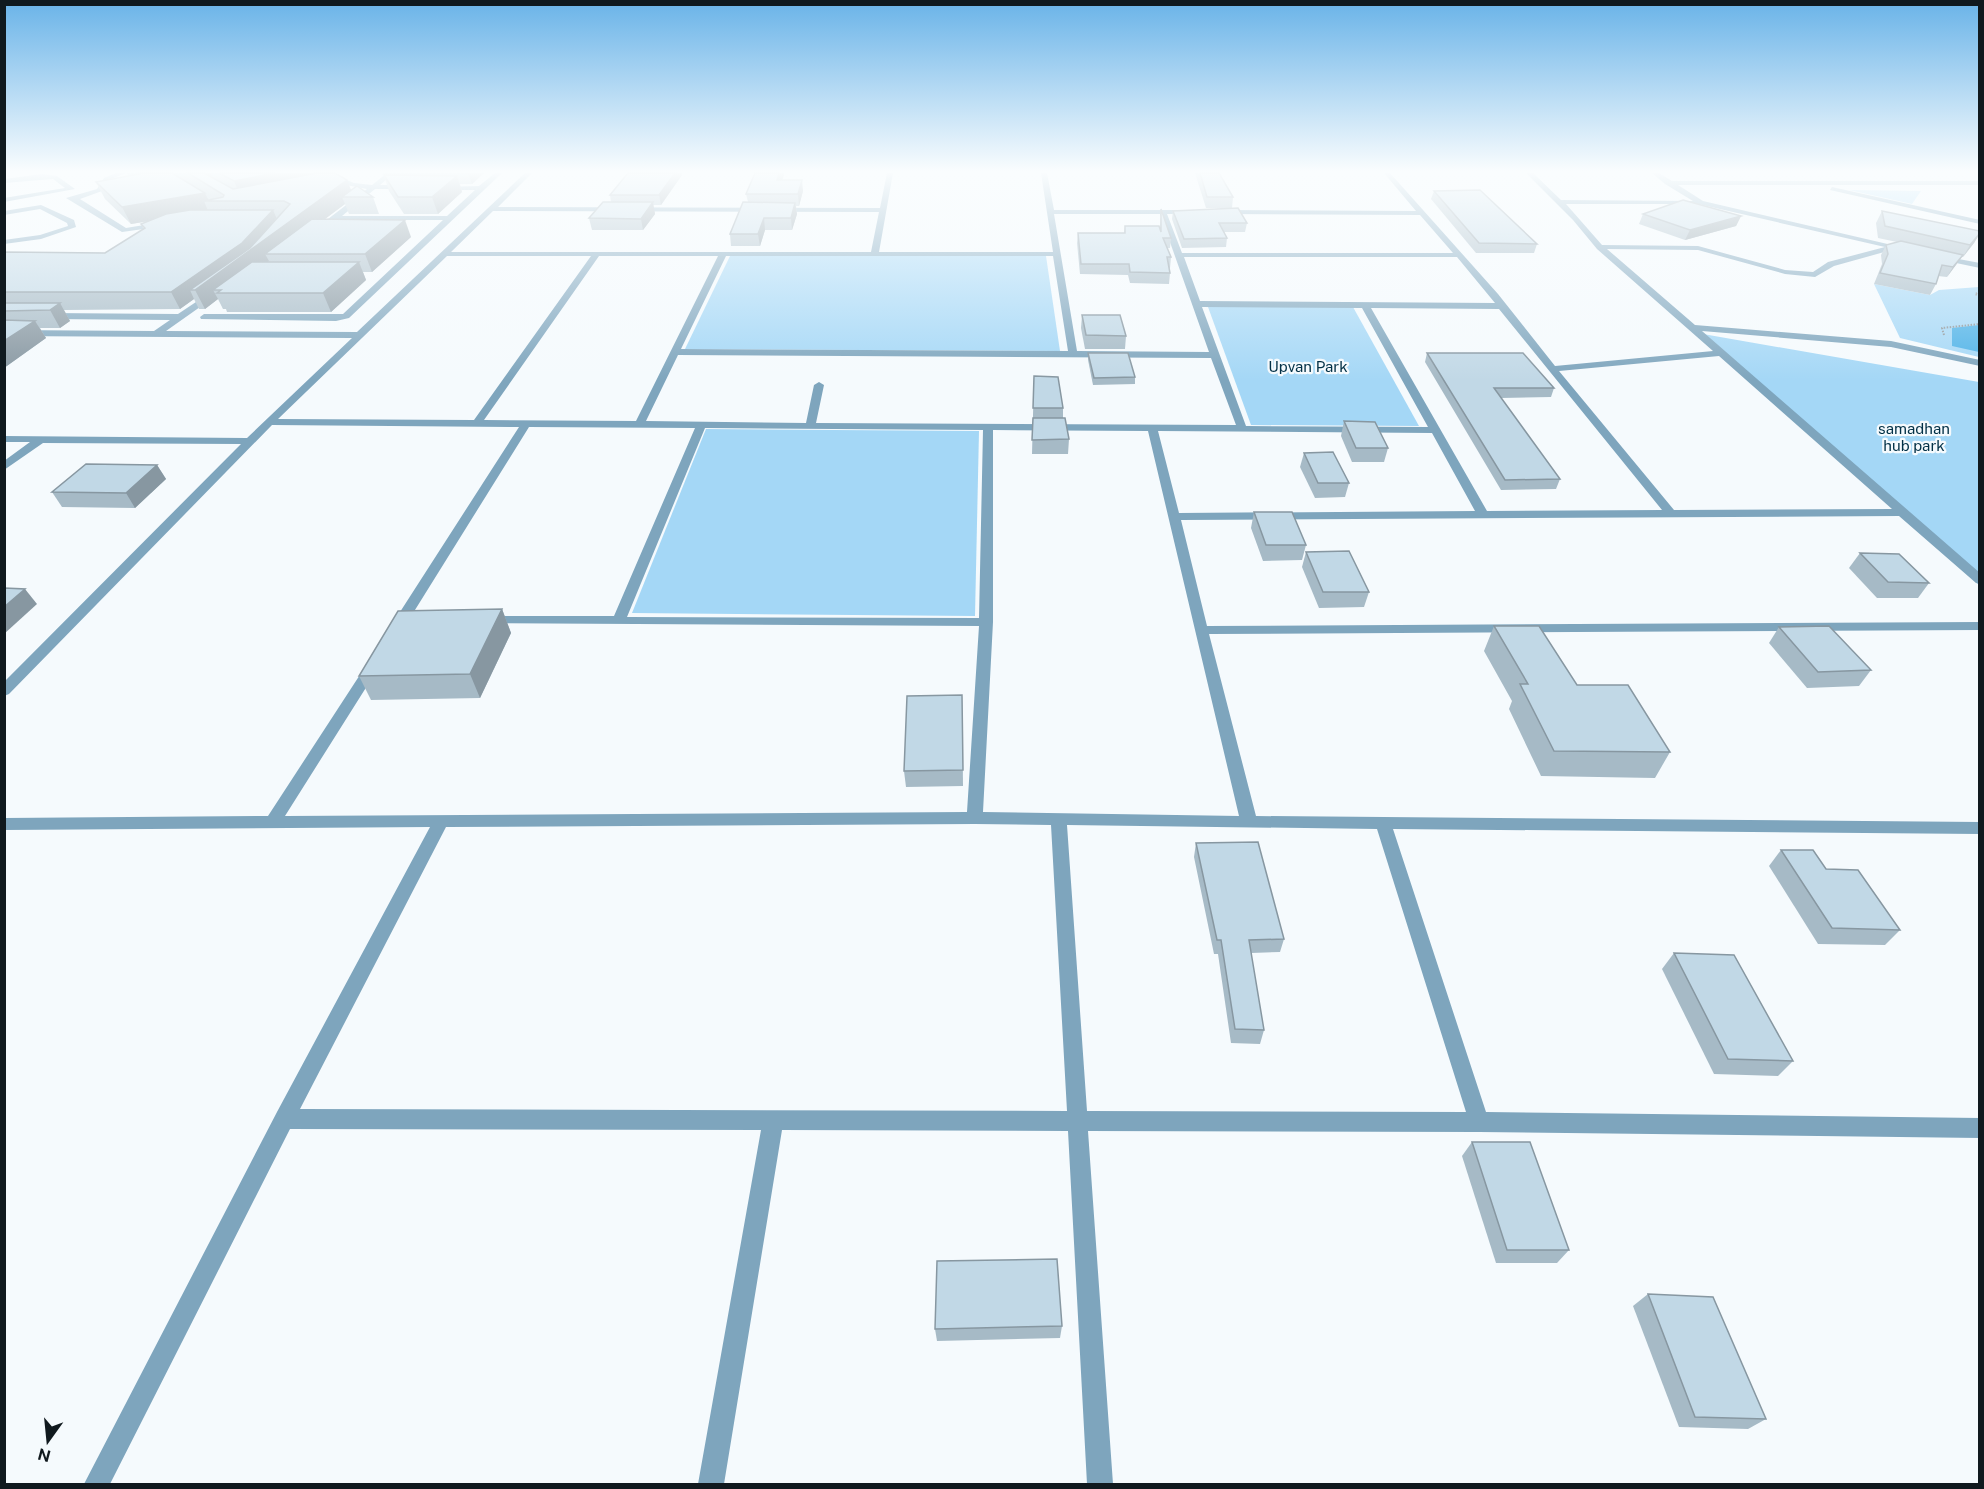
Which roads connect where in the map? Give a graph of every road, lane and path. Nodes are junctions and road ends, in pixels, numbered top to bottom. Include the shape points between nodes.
1 (423, 242) edge
2 (455, 242) edge
3 (877, 242) edge
4 (1055, 242) edge
5 (1175, 242) edge
6 (1448, 242) edge
7 (1596, 242) edge
8 (1874, 242) edge
9 (1600, 247) junction
10 (1894, 247) junction
11 (1916, 251) edge
12 (445, 254) junction
13 (597, 254) junction
14 (723, 254) junction
15 (875, 254) junction
16 (1057, 254) junction
17 (1926, 254) edge
18 (1180, 255) junction
19 (1459, 255) junction
20 (1980, 266) edge
21 (375, 276) dead end
22 (387, 276) junction
23 (225, 285) edge
24 (1198, 304) junction
25 (1365, 305) junction
26 (1501, 306) junction
27 (213, 310) dead end
28 (40, 316) edge
29 (180, 317) junction
30 (204, 317) junction
31 (1695, 328) junction
32 (4, 333) edge
33 (157, 333) junction
34 (182, 334) junction
35 (359, 335) junction
36 (675, 352) junction
37 (1721, 353) junction
38 (1073, 354) junction
39 (1216, 355) junction
40 (1980, 363) edge
41 (1552, 369) junction
42 (819, 385) dead end
43 (269, 422) junction
44 (477, 423) junction
45 (526, 424) junction
46 (640, 424) junction
47 (701, 425) junction
48 (810, 426) junction
49 (988, 427) junction
50 (1152, 428) junction
51 (1242, 429) junction
52 (1437, 430) junction
53 (4, 439) edge
54 (40, 440) junction
55 (250, 441) junction
56 (4, 467) edge
57 (1905, 512) junction
58 (1671, 514) junction
59 (1483, 515) junction
60 (1174, 517) junction
61 (1980, 580) edge
62 (471, 620) edge
63 (619, 620) junction
64 (986, 622) junction
65 (1980, 626) edge
66 (1202, 630) junction
67 (390, 639) edge
68 (377, 658) edge
69 (4, 692) edge
70 (975, 818) junction
71 (442, 820) junction
72 (1059, 820) junction
73 (1249, 822) junction
74 (1383, 822) junction
75 (272, 823) junction
76 (4, 824) edge
77 (1980, 828) edge
78 (284, 1119) junction
79 (773, 1120) junction
80 (1077, 1122) junction
81 (1479, 1122) junction
82 (1980, 1128) edge
83 (97, 1485) edge
84 (711, 1485) edge
85 (1100, 1485) edge

1 - 22 street
2 - 12 street
3 - 15 street
4 - 16 street
5 - 18 street
6 - 19 street
7 - 9 street
8 - 10 street
9 - 10 street via 1698,248 1785,272 1815,275 1831,264
9 - 31 street
10 - 11 street
12 - 13 street
12 - 35 street
13 - 14 street
13 - 44 street
14 - 15 street
14 - 36 street
15 - 16 street
16 - 38 street
17 - 20 street
18 - 19 street
18 - 24 street
19 - 26 street
21 - 22 street
22 - 30 street via 342,318
23 - 29 street
24 - 25 street
24 - 39 street
25 - 26 street
25 - 52 street
26 - 41 street
27 - 30 street
28 - 29 street
29 - 33 street
30 - 34 street
31 - 37 street
31 - 40 street via 1891,344
32 - 33 street
33 - 34 street
34 - 35 street
35 - 43 street
36 - 38 street
36 - 46 street
37 - 41 street
37 - 57 street
38 - 39 street
39 - 51 street
41 - 58 street
42 - 48 street
43 - 44 street
43 - 55 street
44 - 45 street
45 - 46 street
45 - 67 street via 408,620
46 - 47 street
47 - 48 street
47 - 63 street
48 - 49 street
49 - 50 street
49 - 64 street
50 - 51 street
50 - 60 street
51 - 52 street
52 - 59 street
53 - 54 street
54 - 55 street
54 - 56 street
55 - 69 street
57 - 58 street
57 - 61 street
58 - 59 street
59 - 60 street
60 - 66 street
62 - 63 street
63 - 64 street
64 - 70 street
65 - 66 street
66 - 73 street
68 - 75 street
70 - 71 street
70 - 72 street
71 - 75 street
71 - 78 street
72 - 73 street
72 - 80 street
73 - 74 street
74 - 77 street
74 - 81 street
75 - 76 street
78 - 79 street
78 - 83 street
79 - 80 street
79 - 84 street
80 - 81 street
80 - 85 street
81 - 82 street

